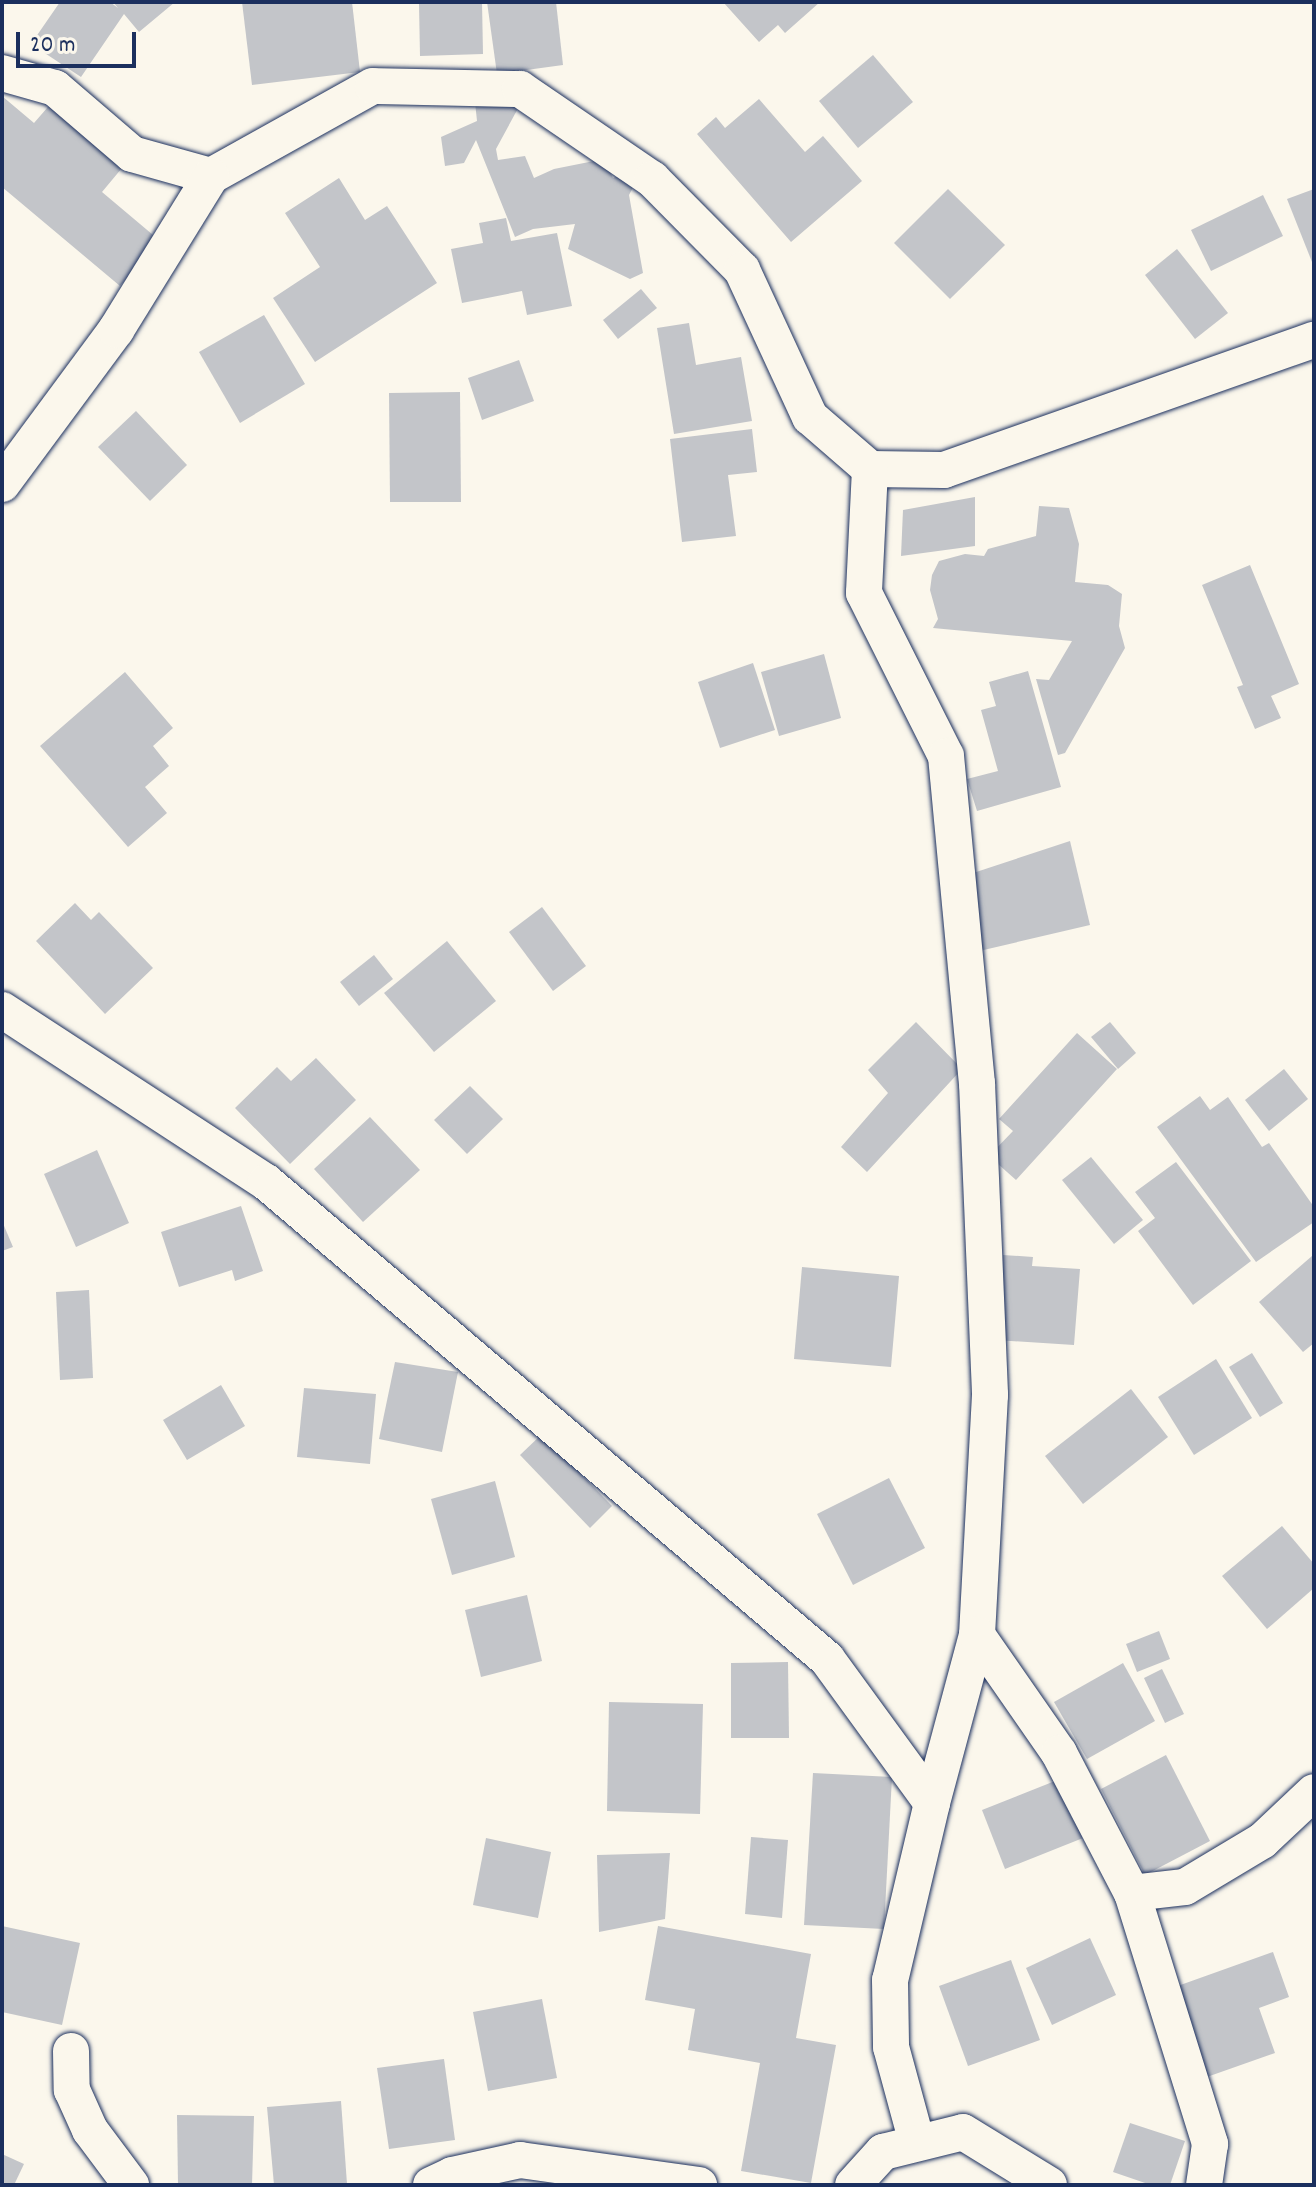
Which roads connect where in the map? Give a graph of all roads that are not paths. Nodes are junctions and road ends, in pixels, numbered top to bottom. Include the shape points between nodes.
1 (2, 73) edge
2 (211, 176) junction
3 (1313, 345) edge
4 (870, 469) junction
5 (2, 484) edge
6 (2, 1010) edge
7 (977, 1635) junction
8 (1314, 1792) edge
9 (932, 1803) junction
10 (1132, 1893) junction
11 (71, 2051) dead end
12 (917, 2143) junction
13 (131, 2185) edge
14 (431, 2185) edge
15 (699, 2185) edge
16 (853, 2185) edge
17 (1049, 2185) edge
18 (1204, 2185) edge

1 - 2 street via 55,88 132,154
2 - 4 street via 373,86 520,89 652,179 742,270 810,417
2 - 5 street via 116,330
3 - 4 street via 944,470
4 - 7 street via 864,593 946,756 976,1068 990,1395
6 - 9 street via 266,1182 827,1659
7 - 9 street
7 - 10 street via 1059,1753
8 - 10 street via 1262,1841 1185,1887
9 - 12 street via 890,1980 891,2047
10 - 18 street via 1210,2144
11 - 13 street via 72,2090 90,2130
12 - 16 street via 883,2152
12 - 17 street via 963,2132
14 - 15 street via 520,2160

